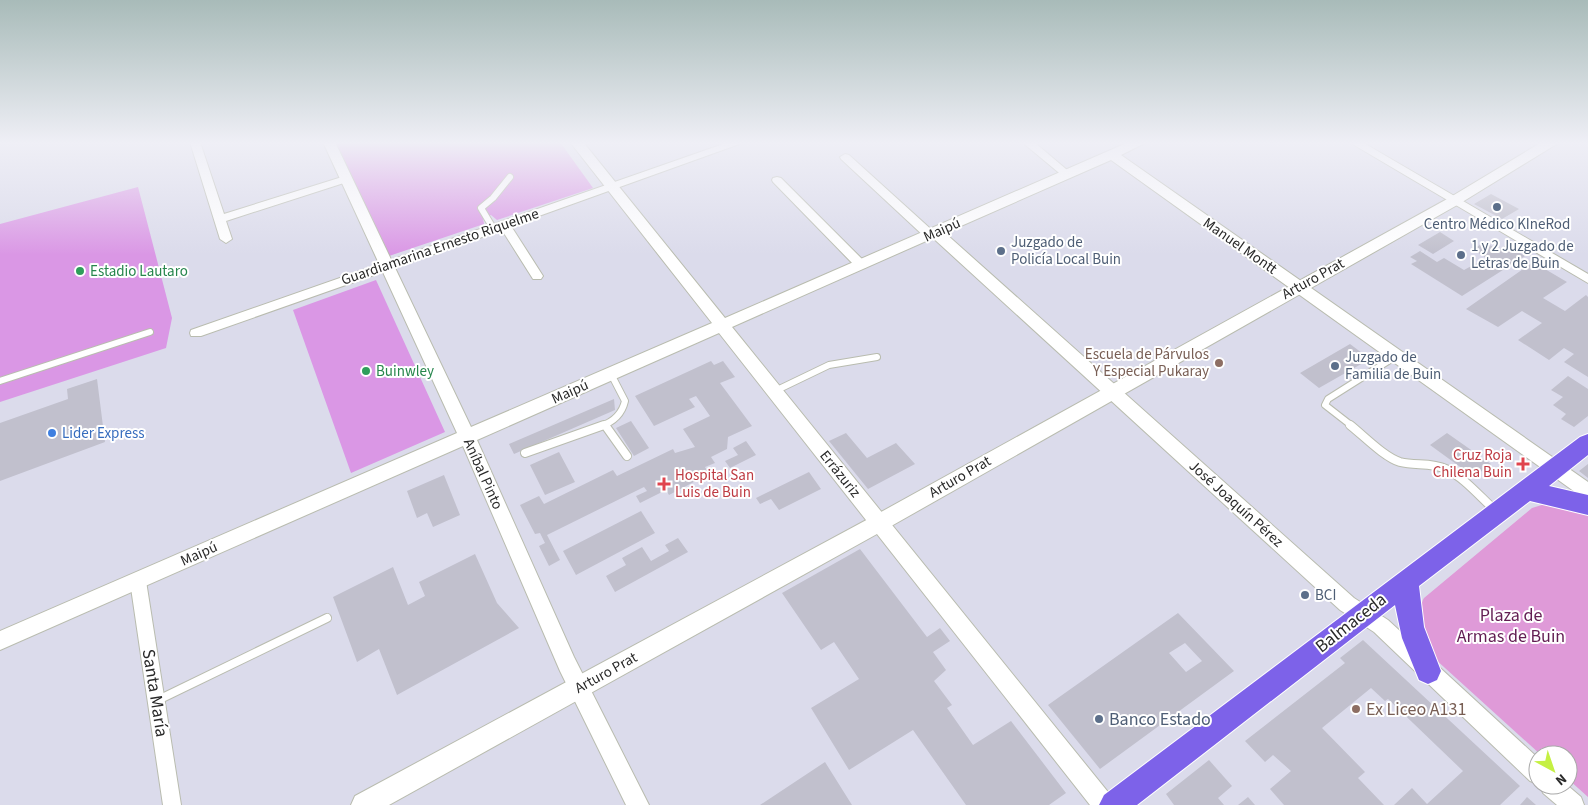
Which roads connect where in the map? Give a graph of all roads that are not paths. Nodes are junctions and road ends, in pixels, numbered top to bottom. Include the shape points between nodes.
1 (346, 179) edge
2 (207, 180) edge
3 (344, 180) edge
4 (507, 180) edge
5 (607, 180) edge
6 (631, 180) edge
7 (777, 180) dead end
8 (870, 180) edge
9 (1055, 180) edge
10 (1147, 180) edge
11 (1418, 180) edge
12 (1490, 180) edge
13 (612, 186) junction
14 (1454, 201) junction
15 (220, 219) junction
16 (499, 226) junction
17 (932, 234) junction
18 (226, 239) dead end
19 (861, 265) junction
20 (386, 266) junction
21 (537, 276) dead end
22 (1588, 279) edge
23 (1299, 287) junction
24 (722, 326) junction
25 (150, 332) dead end
26 (196, 333) dead end
27 (1396, 356) junction
28 (877, 357) dead end
29 (611, 374) junction
30 (0, 381) edge
31 (1111, 391) junction
32 (774, 392) junction
33 (605, 425) junction
34 (466, 437) junction
35 (1588, 442) edge
36 (525, 453) dead end
37 (627, 456) dead end
38 (1554, 468) junction
39 (1526, 490) junction
40 (1588, 492) edge
41 (1588, 505) edge
42 (1497, 512) junction
43 (879, 523) junction
44 (1407, 580) junction
45 (138, 581) junction
46 (1362, 614) junction
47 (327, 618) dead end
48 (0, 642) edge
49 (1428, 671) junction
50 (579, 687) junction
51 (156, 701) junction
52 (1528, 764) edge
53 (1562, 795) edge
54 (172, 805) edge
55 (364, 805) edge
56 (638, 805) edge
57 (1104, 805) edge
58 (1114, 805) edge
59 (1573, 805) edge

1 - 20 street, Aníbal Pinto
2 - 15 street
3 - 15 street
4 - 16 lane via 481,208
5 - 13 street, Errázuriz
6 - 13 street, Guardiamarina Ernesto Riquelme
7 - 19 street
8 - 17 street
9 - 17 street, Maipú
10 - 23 street, Manuel Montt
11 - 14 street
12 - 14 main road, Arturo Prat
13 - 16 street, Guardiamarina Ernesto Riquelme
13 - 24 street, Errázuriz
14 - 22 street
14 - 23 main road, Arturo Prat
15 - 18 street
16 - 20 street, Guardiamarina Ernesto Riquelme
16 - 21 street
17 - 19 street, Maipú
17 - 31 street, José Joaquín Pérez
19 - 24 street, Maipú
20 - 26 street, Guardiamarina Ernesto Riquelme
20 - 34 street, Aníbal Pinto
23 - 27 street, Manuel Montt
23 - 31 main road, Arturo Prat
24 - 29 street, Maipú
24 - 32 street, Errázuriz
25 - 30 lane
27 - 38 street, Manuel Montt
27 - 42 lane via 1328,399 1325,405 1404,464 1432,465 1449,470
28 - 32 lane via 829,365
29 - 33 lane via 622,392 624,405 617,417
29 - 34 street, Maipú
31 - 43 main road, Arturo Prat
31 - 46 street, José Joaquín Pérez
32 - 43 street, Errázuriz
33 - 36 lane
33 - 37 lane
34 - 45 street, Maipú
34 - 50 street, Aníbal Pinto
35 - 38 main road, Balmaceda
38 - 39 main road, Balmaceda
38 - 40 street, Manuel Montt
39 - 41 main road
39 - 42 main road, Balmaceda
42 - 44 main road, Balmaceda
43 - 50 main road, Arturo Prat
43 - 57 street, Errázuriz
44 - 46 main road, Balmaceda
44 - 49 main road via 1410,623
45 - 48 street, Maipú
45 - 51 street, Santa María
46 - 49 street, José Joaquín Pérez via 1381,626
46 - 58 main road, Balmaceda
47 - 51 lane
49 - 52 street, José Joaquín Pérez
50 - 55 main road, Arturo Prat
50 - 56 street, Aníbal Pinto
51 - 54 street, Santa María
53 - 59 street

